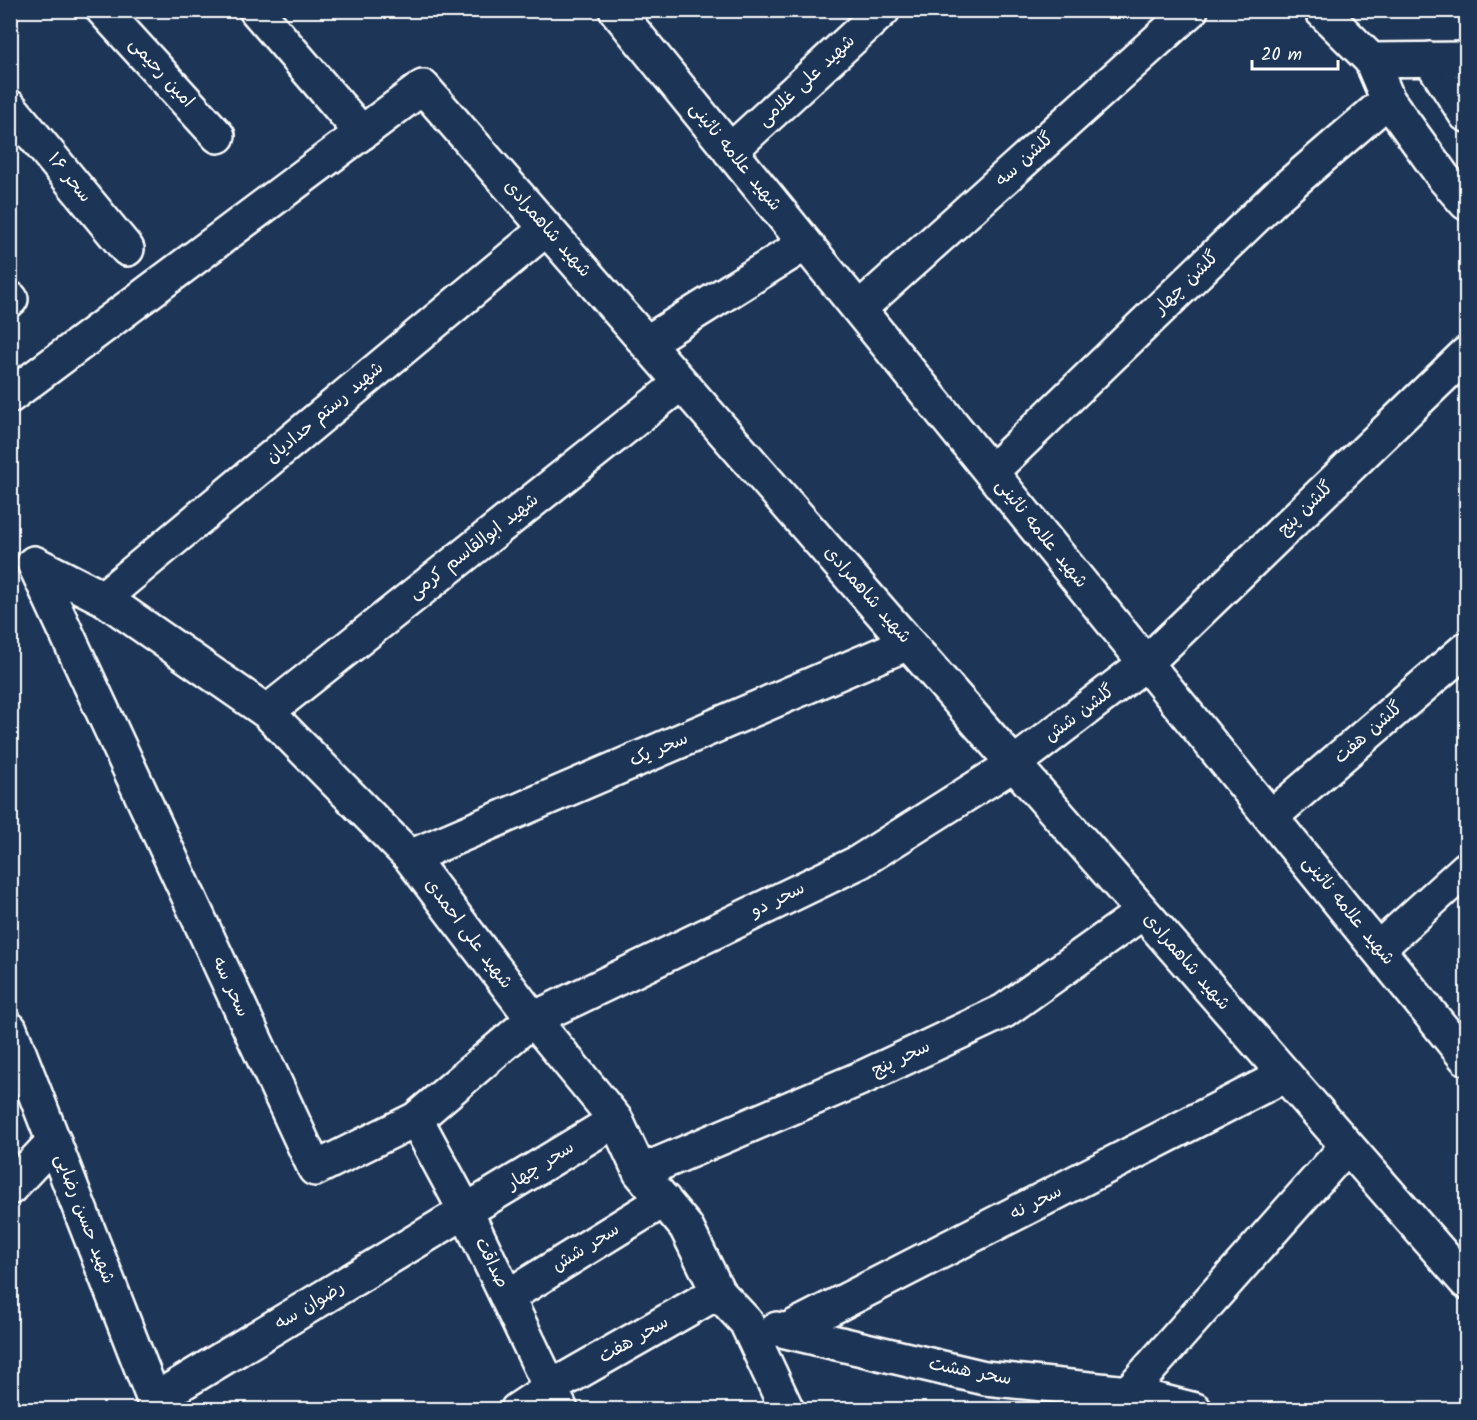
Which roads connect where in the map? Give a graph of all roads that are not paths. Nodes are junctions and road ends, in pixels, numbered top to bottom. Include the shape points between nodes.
1 (103, 10) edge
2 (256, 10) edge
3 (616, 10) edge
4 (884, 10) edge
5 (1191, 10) edge
6 (1321, 10) edge
7 (1430, 59) junction
8 (1467, 59) edge
9 (1371, 60) junction
10 (1388, 100) junction
11 (10, 107) edge
12 (1467, 115) edge
13 (362, 133) junction
14 (218, 136) dead end
15 (730, 152) junction
16 (1467, 203) edge
17 (546, 229) junction
18 (805, 244) junction
19 (127, 249) dead end
20 (859, 309) junction
21 (646, 343) junction
22 (1467, 354) edge
23 (681, 383) junction
24 (10, 396) edge
25 (991, 472) junction
26 (22, 568) edge
27 (103, 598) junction
28 (908, 643) junction
29 (1467, 649) edge
30 (1146, 663) junction
31 (267, 712) junction
32 (1014, 764) junction
33 (1272, 816) junction
34 (410, 857) junction
35 (1467, 869) edge
36 (1143, 912) junction
37 (1378, 949) junction
38 (532, 1019) junction
39 (10, 1029) edge
40 (1467, 1058) edge
41 (1285, 1075) junction
42 (416, 1119) junction
43 (616, 1120) junction
44 (54, 1141) junction
45 (1347, 1146) junction
46 (640, 1173) junction
47 (10, 1188) edge
48 (664, 1200) junction
49 (466, 1212) junction
50 (1467, 1282) edge
51 (718, 1292) junction
52 (507, 1297) junction
53 (746, 1322) junction
54 (786, 1331) junction
55 (1128, 1393) junction
56 (556, 1399) edge
57 (155, 1405) edge
58 (517, 1410) edge
59 (787, 1410) edge
60 (1195, 1410) edge

1 - 14 street, امین رحیمی
2 - 13 street
3 - 15 street, شهید علامه‌ نائینی
4 - 15 street, شهید علی غلامی
5 - 20 street, گلشن سه
6 - 9 street
7 - 8 street
7 - 9 street
7 - 12 street
9 - 10 street
10 - 16 street via 1444,178
10 - 25 street, گلشن چهار via 1279,194
11 - 19 street, سحر ۱۶
13 - 17 street, شهید شاهمرادی via 423,87
13 - 24 street
15 - 18 street, شهید علامه‌ نائینی
17 - 21 street, شهید شاهمرادی
17 - 27 street, شهید رستم حدادیان
18 - 20 street, شهید علامه‌ نائینی
18 - 21 street
20 - 25 street, شهید علامه‌ نائینی
21 - 23 street, شهید شاهمرادی
22 - 30 street, گلشن پنج
23 - 28 street, شهید شاهمرادی
23 - 31 street, شهید ابوالقاسم کرمی
25 - 30 street, شهید علامه‌ نائینی
26 - 27 street, شهید علی احمدی
26 - 42 street, سحر سه via 315,1169
27 - 31 street, شهید علی احمدی
28 - 32 street, شهید شاهمرادی
28 - 34 street, سحر یک
29 - 33 street, گلشن هفت
30 - 32 street, گلشن شش
30 - 33 street, شهید علامه‌ نائینی
31 - 34 street, شهید علی احمدی
32 - 36 street, شهید شاهمرادی
32 - 38 street, سحر دو via 859,862
33 - 37 street, شهید علامه‌ نائینی
34 - 38 street, شهید علی احمدی
35 - 37 street
36 - 41 street, شهید شاهمرادی
36 - 46 street, سحر پنج via 1004,1011 866,1076
37 - 40 street, شهید علامه‌ نائینی
38 - 42 street, سحر سه
38 - 43 street, شهید علی احمدی
39 - 44 street, شهید حسن رضایی
41 - 45 street, شهید شاهمرادی
41 - 54 street, سحر نه
42 - 49 street, صداقت
43 - 46 street, شهید علی احمدی
43 - 49 street, سحر چهار
44 - 47 street
44 - 57 street, شهید حسن رضایی
45 - 50 street, شهید شاهمرادی
45 - 55 street
46 - 48 street, شهید علی احمدی
48 - 51 street, شهید علی احمدی via 686,1227
48 - 52 street, سحر شش
49 - 52 street, صداقت
49 - 57 street, رضوان سه
51 - 53 street, شهید علی احمدی
51 - 56 street, سحر هفت
52 - 56 street, صداقت
53 - 54 street, سحر هشت
53 - 59 street, شهید علی احمدی
54 - 55 street, سحر هشت via 985,1378
55 - 60 street, سحر هشت
56 - 58 street, سحر هفت

